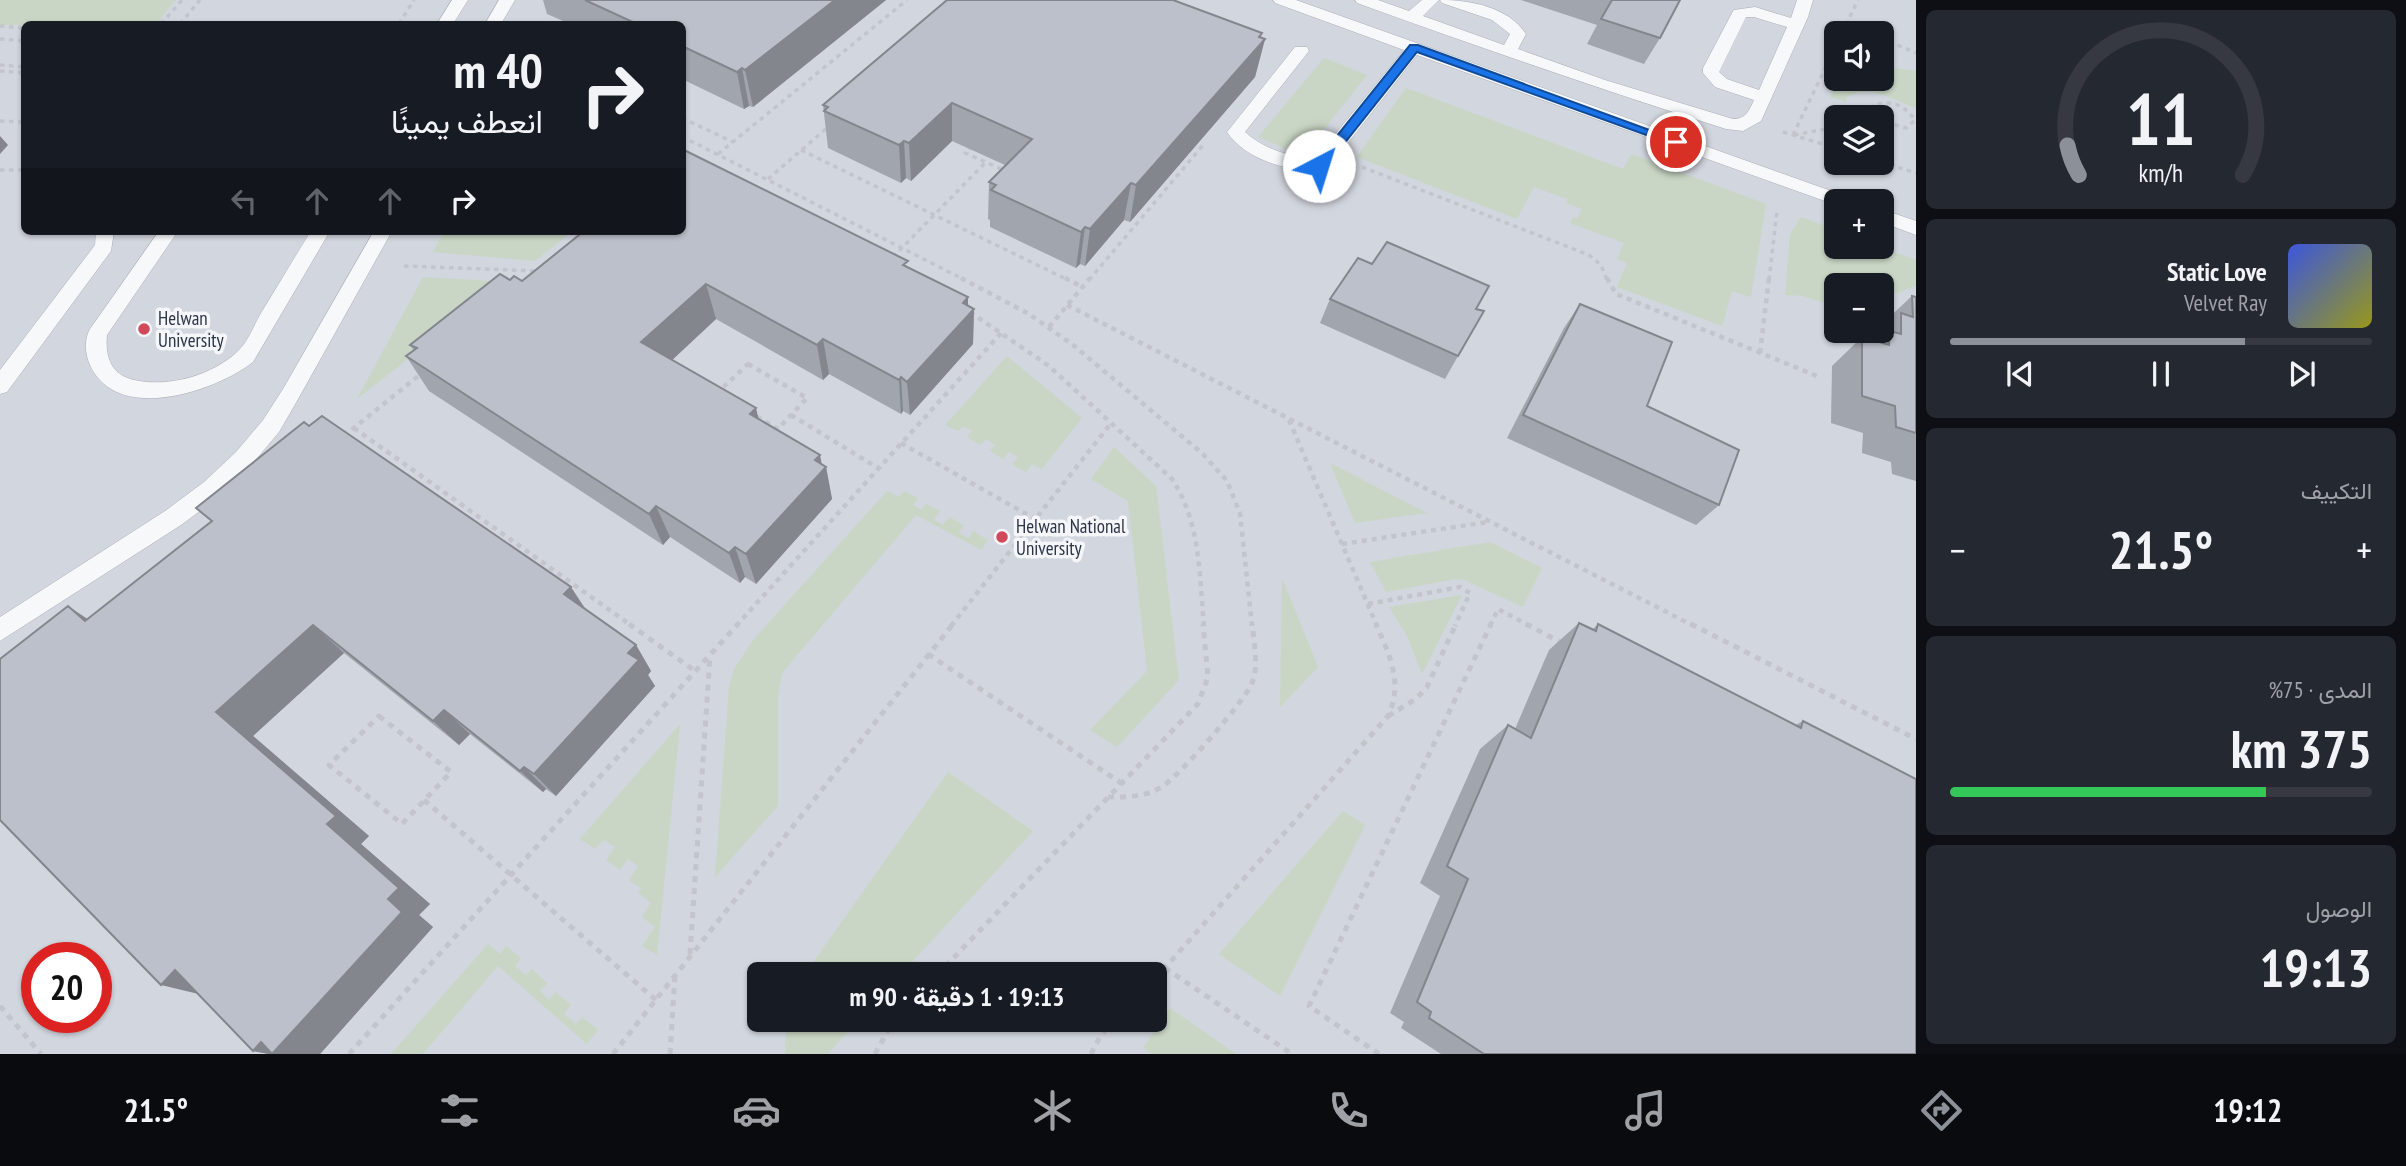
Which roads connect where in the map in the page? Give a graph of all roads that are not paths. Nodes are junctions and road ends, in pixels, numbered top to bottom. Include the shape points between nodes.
1 (460, 0) edge
2 (507, 0) edge
3 (1281, 0) edge
4 (1363, 0) edge
5 (1431, 0) edge
6 (1448, 0) edge
7 (1805, 0) edge
8 (1411, 18) junction
9 (447, 21) edge
10 (496, 21) edge
11 (1796, 25) junction
12 (1414, 48) junction
13 (1301, 51) dead end
14 (1508, 52) junction
15 (1764, 98) junction
16 (1824, 195) edge
17 (1894, 220) edge
18 (1916, 228) edge
19 (105, 235) edge
20 (166, 235) edge
21 (319, 235) edge
22 (381, 235) edge
23 (0, 386) edge
24 (0, 630) edge

1 - 9 lane
2 - 10 lane
3 - 12 lane
4 - 8 lane
5 - 8 lane
6 - 14 lane via 1511,23 1518,34
7 - 11 lane
8 - 14 lane
11 - 15 lane
11 - 15 lane via 1755,12 1740,13 1711,68 1721,83
12 - 13 lane via 1329,155 1319,166 1307,167 1237,137 1237,128
12 - 16 lane
14 - 15 lane via 1721,123 1751,122
17 - 18 lane
19 - 23 lane via 104,246
20 - 21 lane via 97,334 98,364 121,384 139,389 160,390 206,379 247,355
22 - 24 lane via 271,426 244,458 173,518

